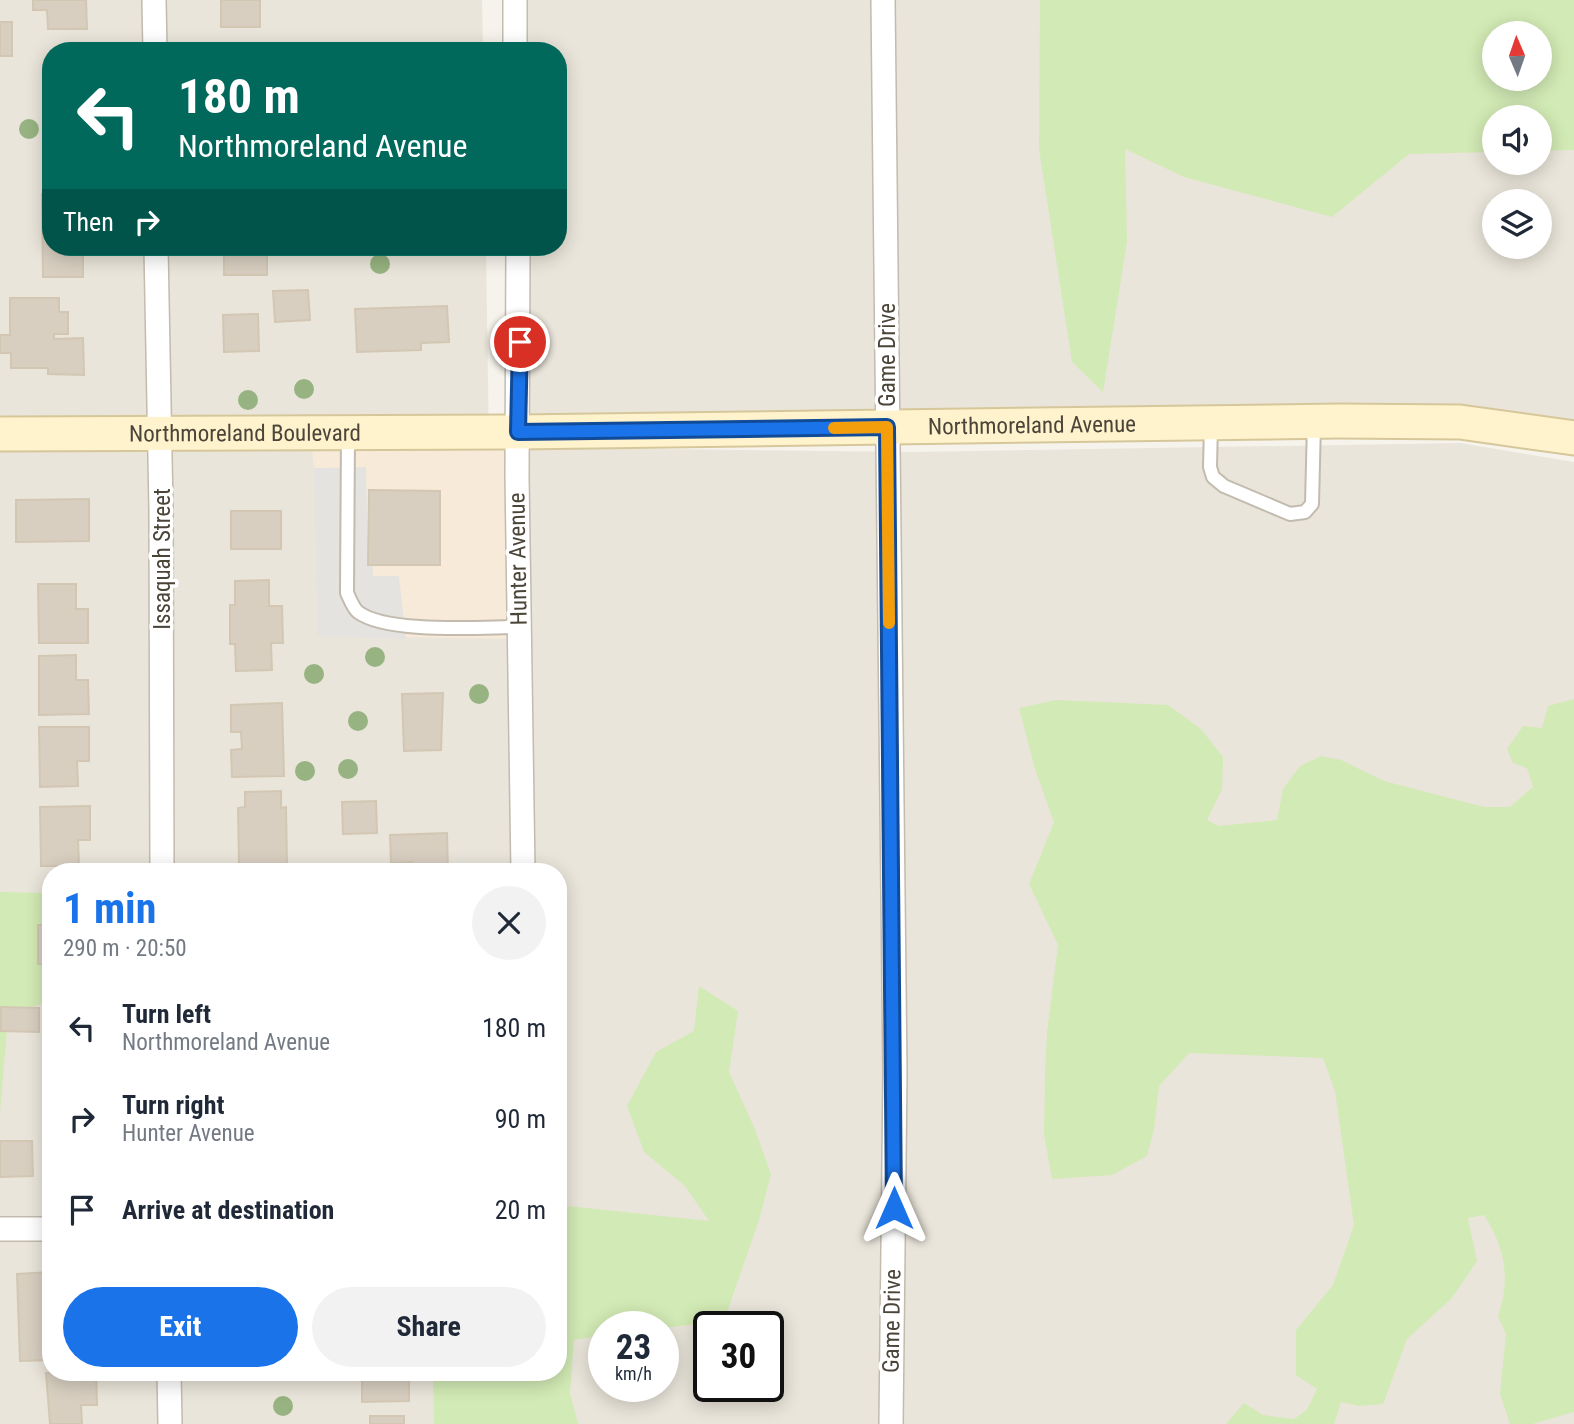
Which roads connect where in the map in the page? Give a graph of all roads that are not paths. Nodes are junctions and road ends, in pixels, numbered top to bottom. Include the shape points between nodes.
1 (154, 0) edge
2 (515, 0) edge
3 (883, 0) edge
4 (155, 42) edge
5 (515, 42) edge
6 (156, 256) edge
7 (517, 256) edge
8 (1314, 422) junction
9 (1211, 423) junction
10 (887, 427) junction
11 (503, 432) junction
12 (161, 433) junction
13 (348, 433) junction
14 (0, 434) edge
15 (1574, 438) edge
16 (519, 627) junction
17 (162, 863) edge
18 (523, 863) edge
19 (42, 1229) edge
20 (0, 1230) edge
21 (169, 1381) edge
22 (170, 1424) edge
23 (891, 1424) edge

1 - 4 street
2 - 5 street
3 - 10 street, Game Drive
6 - 12 street, Issaquah Street
7 - 11 street, Hunter Avenue
8 - 9 street, Northmoreland Avenue
8 - 9 lane via 1312,504 1305,512 1290,514 1213,477
8 - 15 street, Northmoreland Avenue via 1460,422
9 - 10 street, Northmoreland Avenue
10 - 11 street, Northmoreland Avenue
10 - 23 street, Game Drive via 895,1074
11 - 13 street, Northmoreland Boulevard
11 - 16 street, Hunter Avenue
12 - 13 street, Northmoreland Boulevard
12 - 14 street, Northmoreland Boulevard
12 - 17 street, Issaquah Street
13 - 16 lane via 347,593 356,611 379,621 424,627
16 - 18 street, Hunter Avenue
19 - 20 street
21 - 22 street

